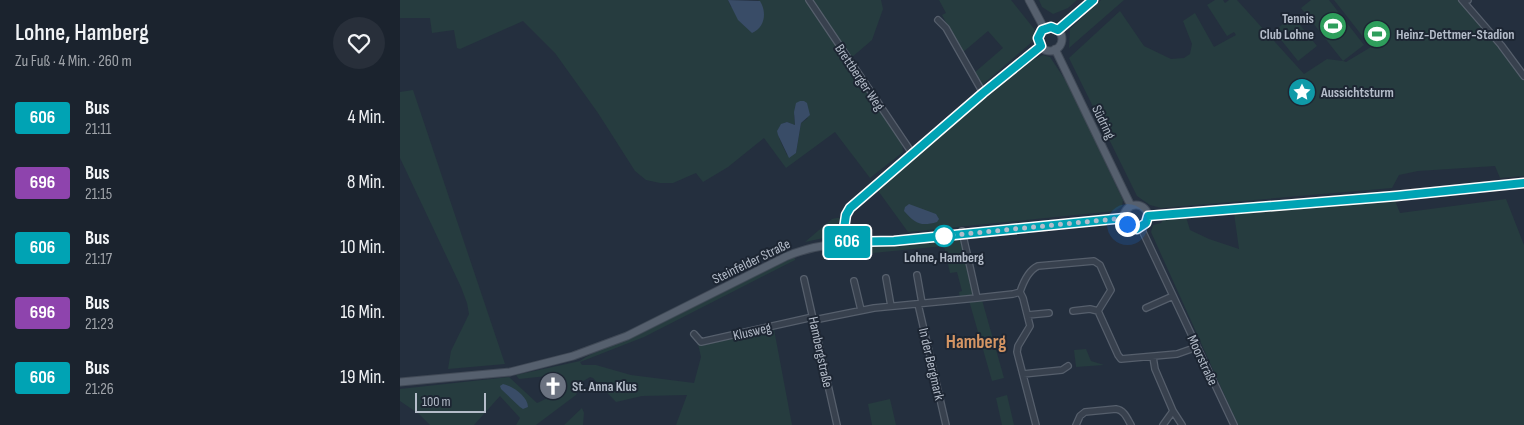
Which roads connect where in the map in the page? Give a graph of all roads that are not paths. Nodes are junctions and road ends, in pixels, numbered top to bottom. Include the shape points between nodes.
1 (810, 0) edge
2 (1029, 0) edge
3 (1093, 0) edge
4 (1462, 0) edge
5 (938, 20) dead end
6 (1044, 28) junction
7 (1058, 30) junction
8 (1041, 46) junction
9 (1055, 49) junction
10 (1524, 76) edge
11 (983, 93) junction
12 (912, 153) junction
13 (1524, 183) edge
14 (1131, 206) junction
15 (1148, 216) junction
16 (1124, 218) junction
17 (1141, 228) junction
18 (962, 233) junction
19 (842, 242) junction
20 (917, 275) dead end
21 (886, 278) dead end
22 (804, 279) dead end
23 (854, 281) dead end
24 (1020, 292) junction
25 (1173, 296) junction
26 (977, 298) junction
27 (920, 304) junction
28 (891, 306) junction
29 (1146, 308) dead end
30 (861, 310) junction
31 (1073, 311) dead end
32 (1098, 311) junction
33 (1050, 313) dead end
34 (1028, 316) junction
35 (813, 318) junction
36 (694, 334) dead end
37 (1197, 347) junction
38 (1153, 357) junction
39 (1068, 366) dead end
40 (1023, 374) junction
41 (400, 382) edge
42 (1173, 411) junction
43 (837, 425) edge
44 (946, 425) edge
45 (1036, 425) edge
46 (1076, 425) edge
47 (1131, 425) edge
48 (1162, 425) edge
49 (1182, 425) edge
50 (1234, 425) edge

1 - 12 street, Brettberger Weg
2 - 6 main road
3 - 7 street
4 - 10 street
5 - 11 street via 946,28
6 - 7 main road
6 - 8 main road via 1038,38
7 - 9 main road via 1061,41
8 - 9 main road
8 - 11 street
9 - 14 main road, Südring
11 - 12 street
12 - 19 street via 850,208
13 - 15 main road
14 - 15 main road via 1141,206
14 - 16 main road
15 - 17 main road
16 - 17 main road via 1129,226
16 - 18 main road, Steinfelder Straße
17 - 25 street, Moorstraße
18 - 19 main road, Steinfelder Straße via 894,241
18 - 26 street
19 - 41 main road, Steinfelder Straße via 801,250 627,336 573,356 504,372
20 - 27 street, In der Bergmark
21 - 28 street
22 - 35 street, Hambergstraße
23 - 30 street
24 - 26 street
24 - 32 street via 1034,267 1094,261 1100,265 1111,290
24 - 34 street
25 - 29 street
25 - 37 street, Moorstraße
26 - 27 street
27 - 28 street
27 - 44 street, In der Bergmark
28 - 30 street
30 - 35 street
31 - 32 street
32 - 38 street via 1122,359
33 - 34 street
34 - 40 street via 1029,329 1016,349
35 - 36 street, Klusweg via 700,342
35 - 43 street, Hambergstraße
37 - 38 street
37 - 50 street, Moorstraße
38 - 42 street via 1154,369
39 - 40 street via 1062,370
40 - 45 street
42 - 48 street
42 - 49 street
46 - 47 street via 1085,412 1120,410

